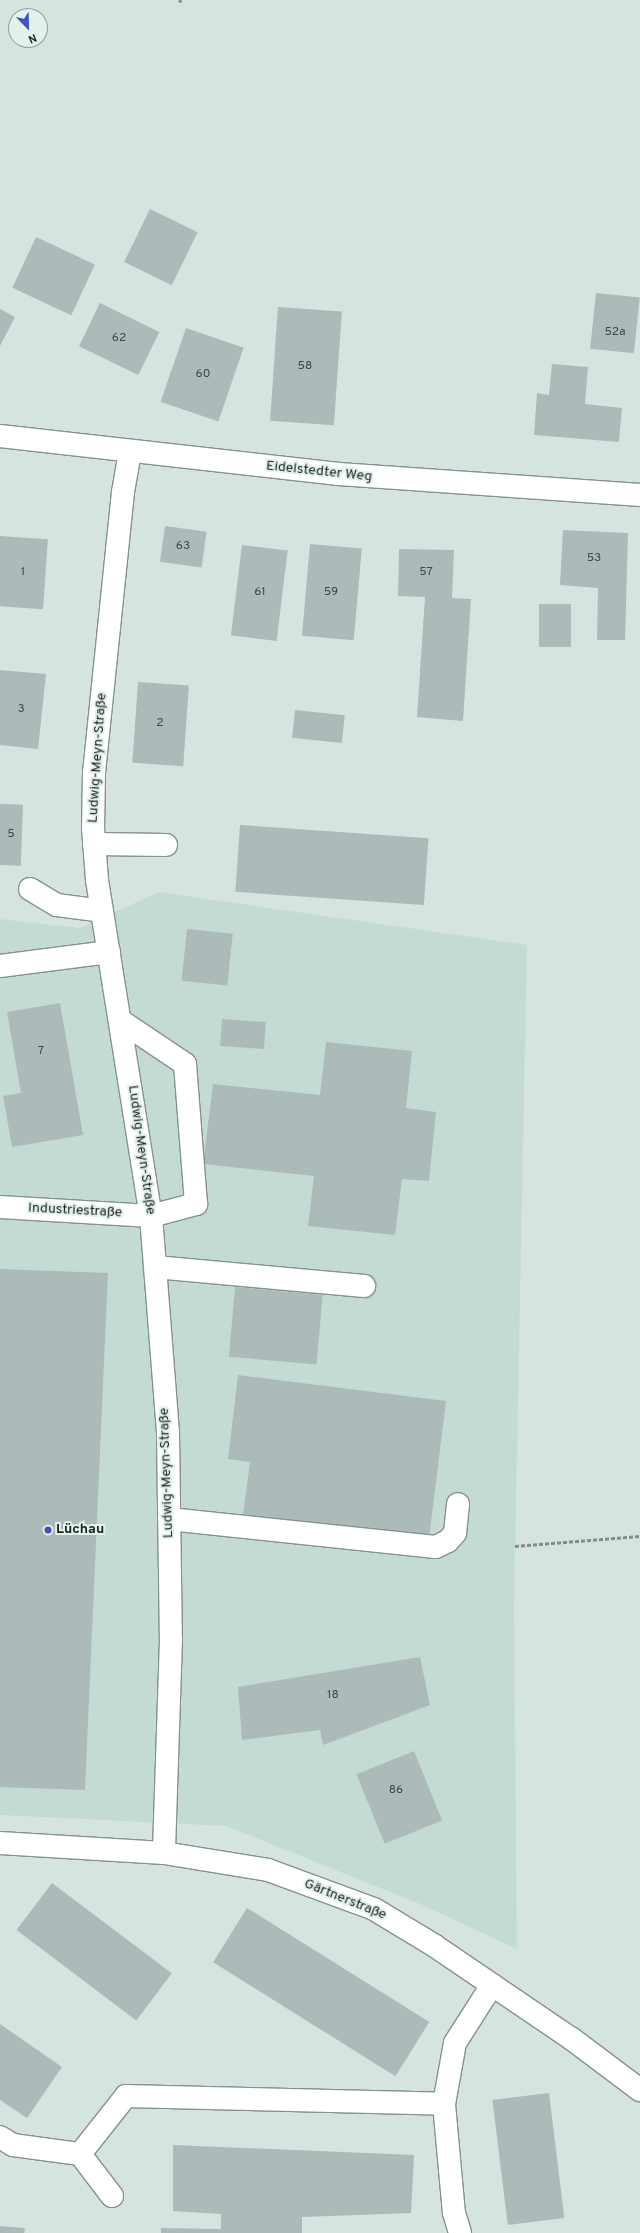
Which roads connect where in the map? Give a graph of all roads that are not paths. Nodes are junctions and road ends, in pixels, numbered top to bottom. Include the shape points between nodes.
1 (0, 436) edge
2 (130, 452) junction
3 (640, 495) edge
4 (94, 844) junction
5 (166, 845) dead end
6 (30, 889) dead end
7 (102, 911) junction
8 (109, 952) junction
9 (0, 966) edge
10 (121, 1021) junction
11 (0, 1207) edge
12 (151, 1216) junction
13 (155, 1267) junction
14 (364, 1286) dead end
15 (458, 1504) dead end
16 (169, 1519) junction
17 (0, 1843) edge
18 (164, 1853) junction
19 (492, 1985) junction
20 (640, 2090) edge
21 (444, 2104) junction
22 (0, 2137) edge
23 (80, 2154) junction
24 (112, 2196) dead end
25 (460, 2233) edge

1 - 2 street, Eidelstedter Weg
2 - 3 street, Eidelstedter Weg via 339,474
2 - 4 street, Ludwig-Meyn-Straße via 123,492 94,773
4 - 5 street
4 - 7 street, Ludwig-Meyn-Straße
6 - 7 street via 57,905
7 - 8 street, Ludwig-Meyn-Straße
8 - 9 street
8 - 10 street, Ludwig-Meyn-Straße
10 - 12 street, Ludwig-Meyn-Straße
10 - 12 street, Industriestraße via 185,1064 196,1204
11 - 12 street, Industriestraße
12 - 13 street, Ludwig-Meyn-Straße
13 - 14 street
13 - 16 street, Ludwig-Meyn-Straße via 168,1433
15 - 16 street via 455,1533 448,1541 436,1547
16 - 18 street, Ludwig-Meyn-Straße via 170,1639
17 - 18 street, Gärtnerstraße
18 - 19 street, Gärtnerstraße via 268,1870 374,1909
19 - 20 street, Gärtnerstraße via 572,2039
19 - 21 street via 455,2043
21 - 23 street via 126,2096
21 - 25 street via 454,2213
22 - 23 street via 13,2145
23 - 24 street

